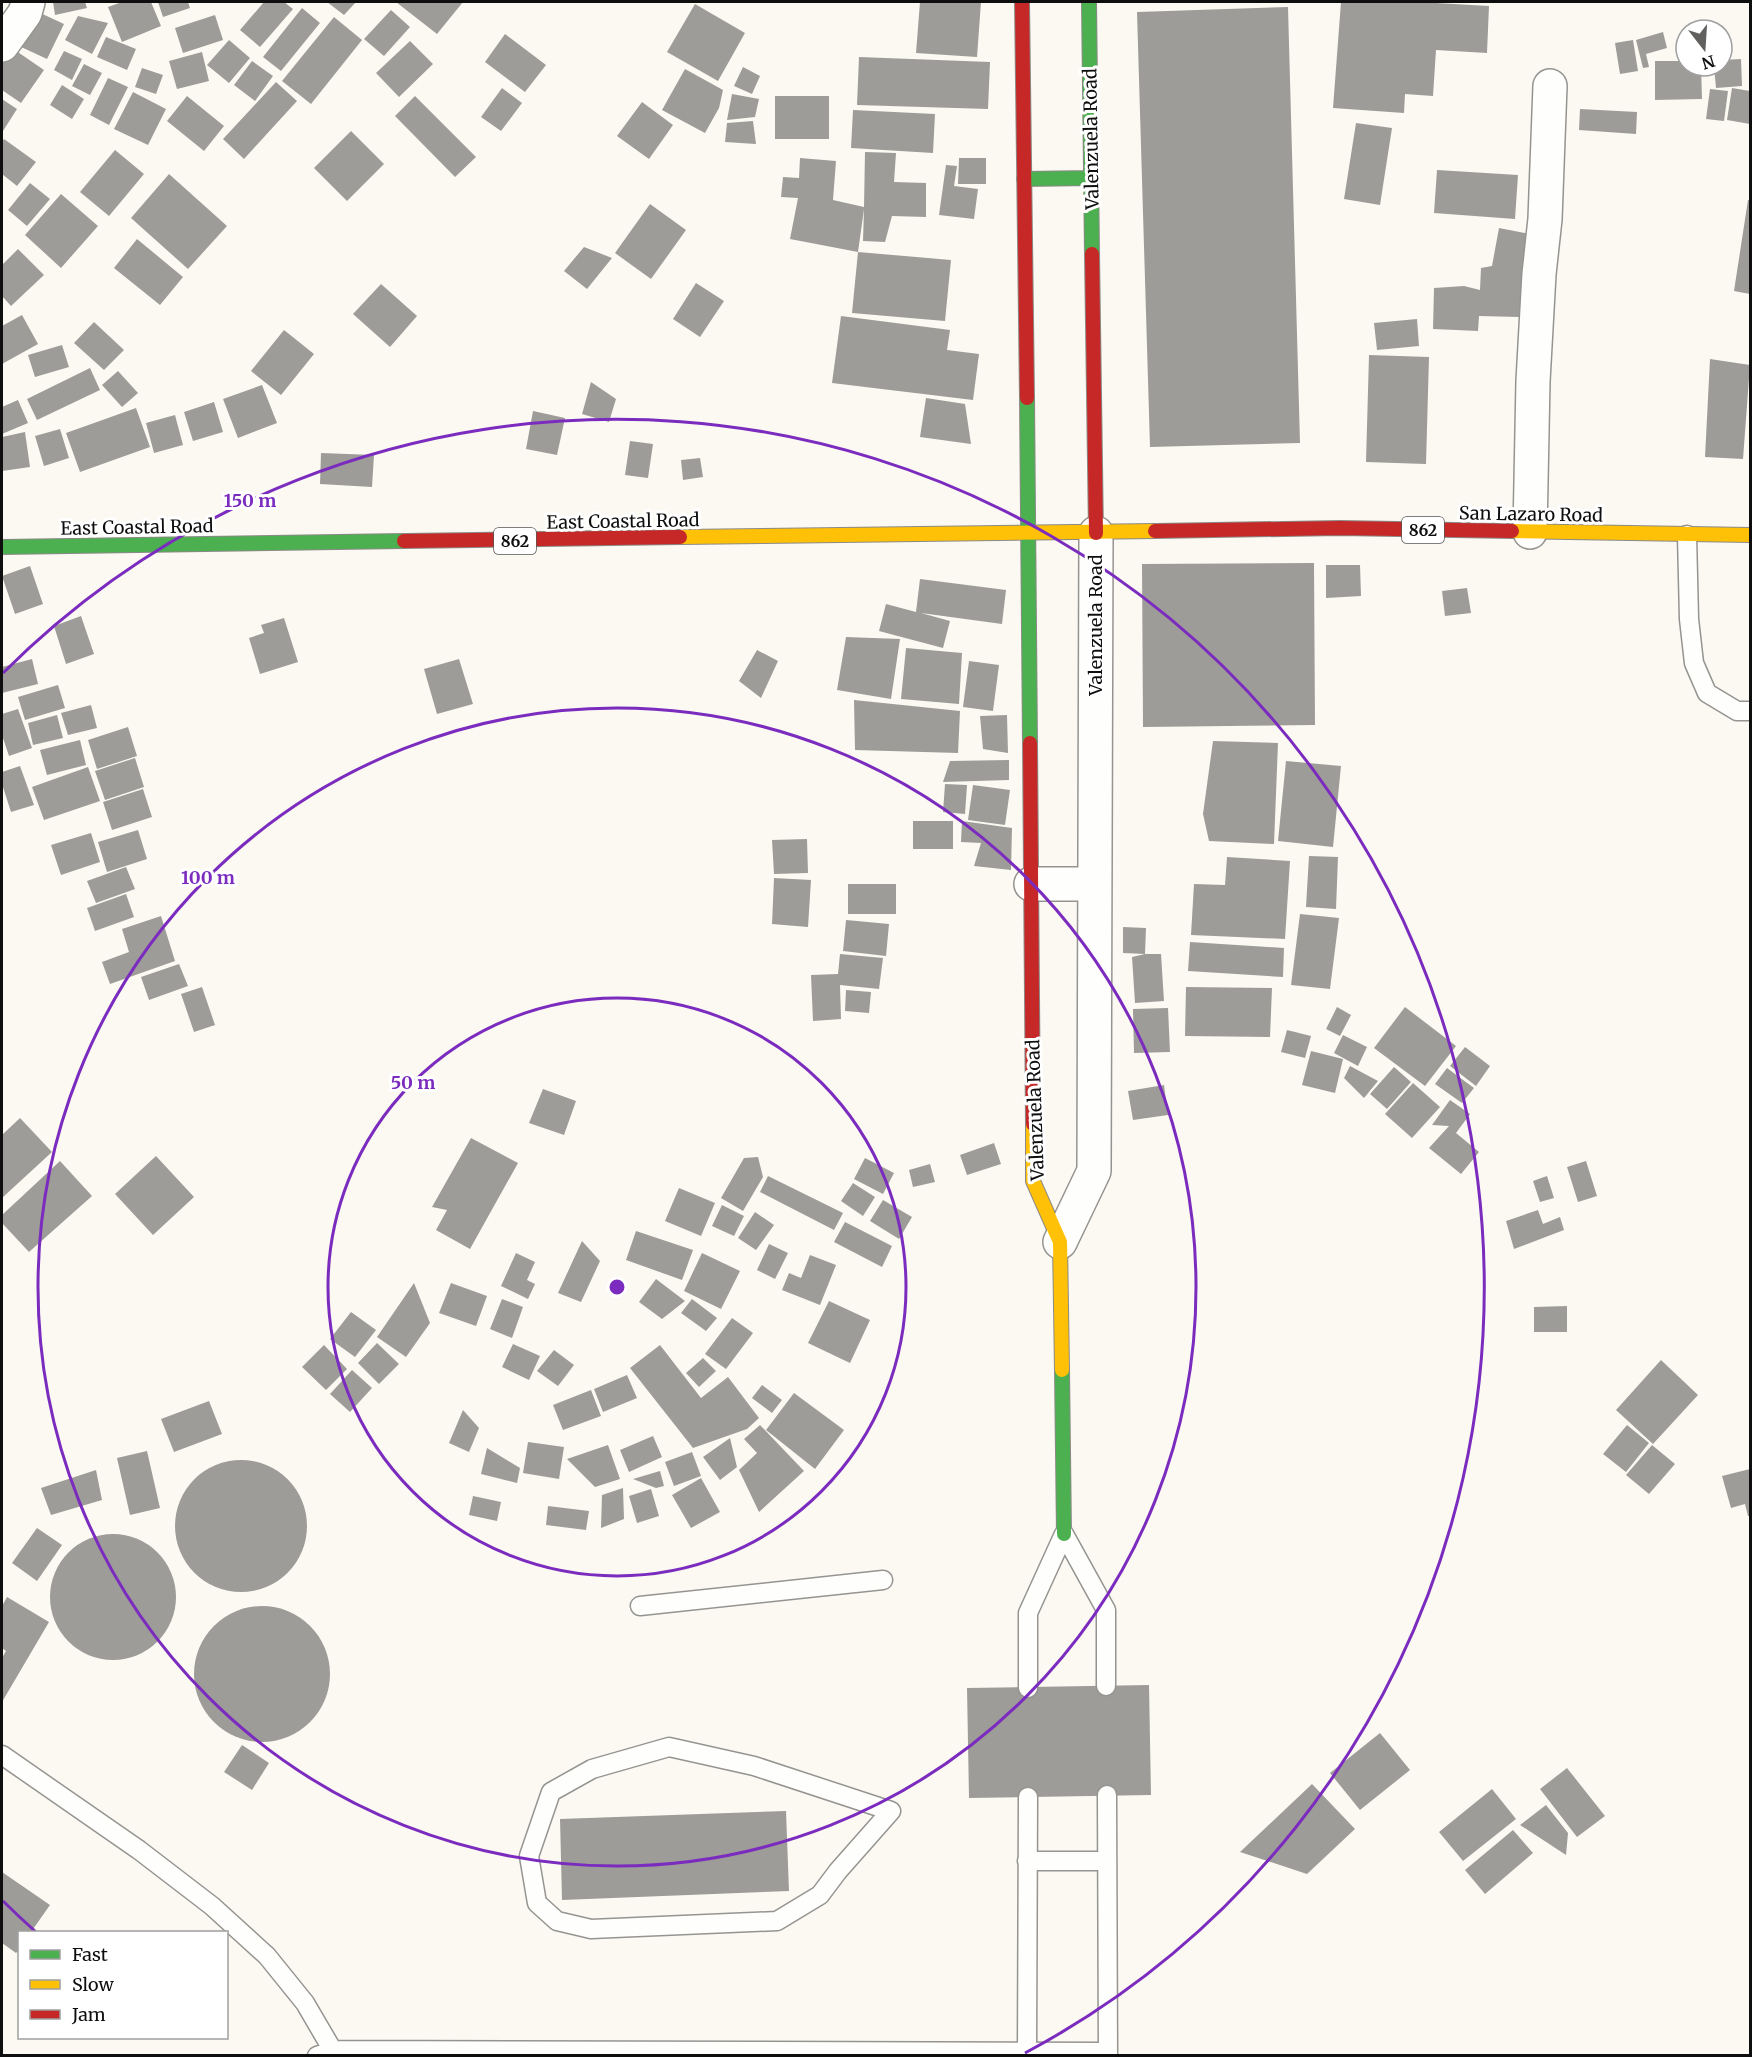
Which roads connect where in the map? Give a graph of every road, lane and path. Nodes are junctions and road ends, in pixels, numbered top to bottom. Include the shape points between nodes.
1 (28, 2) edge
2 (1022, 2) edge
3 (1089, 2) edge
4 (2, 45) edge
5 (1550, 86) dead end
6 (1092, 178) junction
7 (1024, 179) junction
8 (1530, 532) junction
9 (1096, 533) junction
10 (1029, 534) junction
11 (1687, 535) junction
12 (1750, 535) edge
13 (2, 547) edge
14 (1750, 711) edge
15 (1094, 884) junction
16 (1031, 885) junction
17 (1060, 1242) junction
18 (1064, 1534) junction
19 (883, 1580) dead end
20 (639, 1606) dead end
21 (1106, 1686) dead end
22 (1028, 1688) dead end
23 (2, 1755) edge
24 (1107, 1796) dead end
25 (1028, 1797) dead end
26 (891, 1811) joint
27 (1027, 1861) junction
28 (1107, 1861) junction
29 (329, 2054) edge
30 (1027, 2054) edge
31 (1108, 2054) edge

1 - 4 street via 25,13
2 - 7 street, Valenzuela Road
3 - 6 street, Valenzuela Road
5 - 8 street via 1533,381
6 - 7 street
6 - 9 street, Valenzuela Road
7 - 10 street, Valenzuela Road
8 - 9 street, San Lazaro Road / 862 via 1340,528
8 - 11 street, San Lazaro Road / 862
9 - 10 street, 862
9 - 15 street, Valenzuela Road
10 - 13 street, East Coastal Road / 862
10 - 16 street, Valenzuela Road
11 - 12 street, San Lazaro Road / 862
11 - 14 lane via 1694,663 1707,693 1737,711
15 - 16 street
15 - 17 street, Valenzuela Road via 1094,1171
16 - 17 street, Valenzuela Road via 1033,1181
17 - 18 street, Valenzuela Road
18 - 21 lane via 1106,1610
18 - 22 lane via 1028,1613
19 - 20 lane
23 - 29 lane via 139,1850 212,1906 267,1956 305,2003
24 - 28 lane
25 - 27 lane
26 - 26 lane via 754,1766 669,1747 592,1769 551,1792 529,1856 537,1903 557,1921 591,1929 777,1921 820,1895
27 - 28 lane
27 - 30 lane
28 - 31 lane
29 - 30 lane
30 - 31 lane

